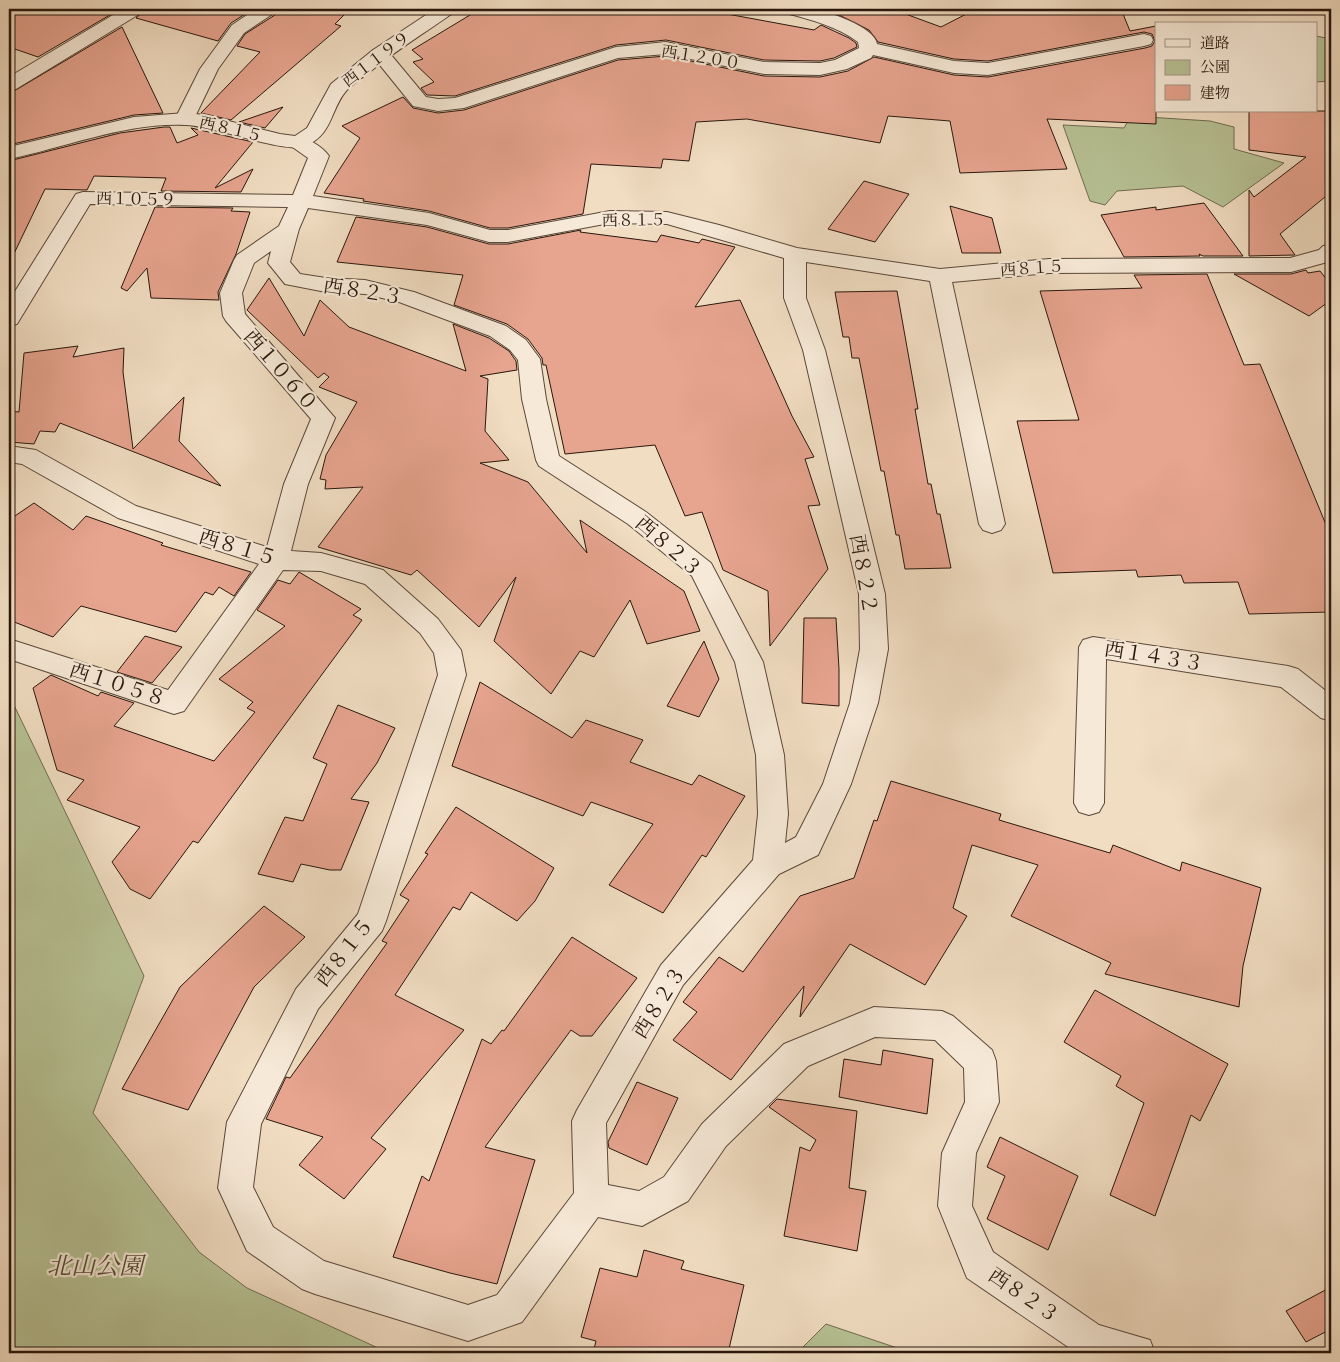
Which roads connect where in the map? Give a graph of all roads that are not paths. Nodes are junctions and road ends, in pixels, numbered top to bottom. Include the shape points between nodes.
1 (135, 9) edge
2 (268, 9) edge
3 (447, 9) edge
4 (792, 9) edge
5 (1144, 40) dead end
6 (868, 48) junction
7 (380, 54) junction
8 (9, 85) edge
9 (185, 120) junction
10 (298, 142) junction
11 (9, 153) edge
12 (301, 201) junction
13 (288, 229) junction
14 (1331, 251) edge
15 (795, 254) junction
16 (940, 276) junction
17 (9, 319) edge
18 (9, 454) edge
19 (992, 524) dead end
20 (276, 560) junction
21 (9, 649) edge
22 (1331, 710) edge
23 (1089, 803) dead end
24 (768, 865) junction
25 (591, 1198) junction
26 (1137, 1353) edge

1 - 8 street
2 - 9 street via 238,29 209,69
3 - 7 street, 西１１９９
4 - 6 street via 857,32 867,40
5 - 6 street via 988,69 954,67
6 - 7 street, 西１２００ via 864,54 840,65 805,69 764,68 666,48 616,53 456,104 438,105 420,102
7 - 10 street, 西１１９９ via 338,88 315,132
9 - 10 street, 西８１５ via 205,121
9 - 11 street, 西８１５ via 134,123
10 - 12 street, 西８１５ via 319,156
12 - 13 street, 西８２３
12 - 15 street, 西８１５ via 429,220 489,236 508,236 610,217 667,218
12 - 17 street, 西１０５９ via 83,198
13 - 20 street, 西１０６０ via 244,260 230,293 234,316 322,418 296,484
13 - 24 street, 西８２３ via 279,263 293,279 365,287 406,296 498,331 518,345 528,359 548,460 637,518 702,570 749,662 770,755 773,814
14 - 16 street, 西８１５ via 1290,266 1050,266
15 - 16 street, 西８１５
15 - 24 street, 西８２２ via 795,298 814,350 872,594 874,649 864,704 840,775 807,846
16 - 19 street
18 - 20 street, 西８１５ via 27,456 127,512
20 - 21 street, 西１０５８ via 174,703
20 - 25 street, 西８１５ via 321,562 374,577 429,626 447,650 452,676 371,922 307,999 244,1122 235,1188 247,1214 260,1239 315,1276 468,1323 509,1309
22 - 23 street, 西１４３３ via 1288,677 1093,647
24 - 25 street, 西８２３ via 672,975 589,1121
25 - 26 street, 西８２３ via 642,1210 676,1189 714,1135 796,1055 874,1022 942,1026 980,1061 982,1102 959,1153 955,1206 980,1265 1092,1341

